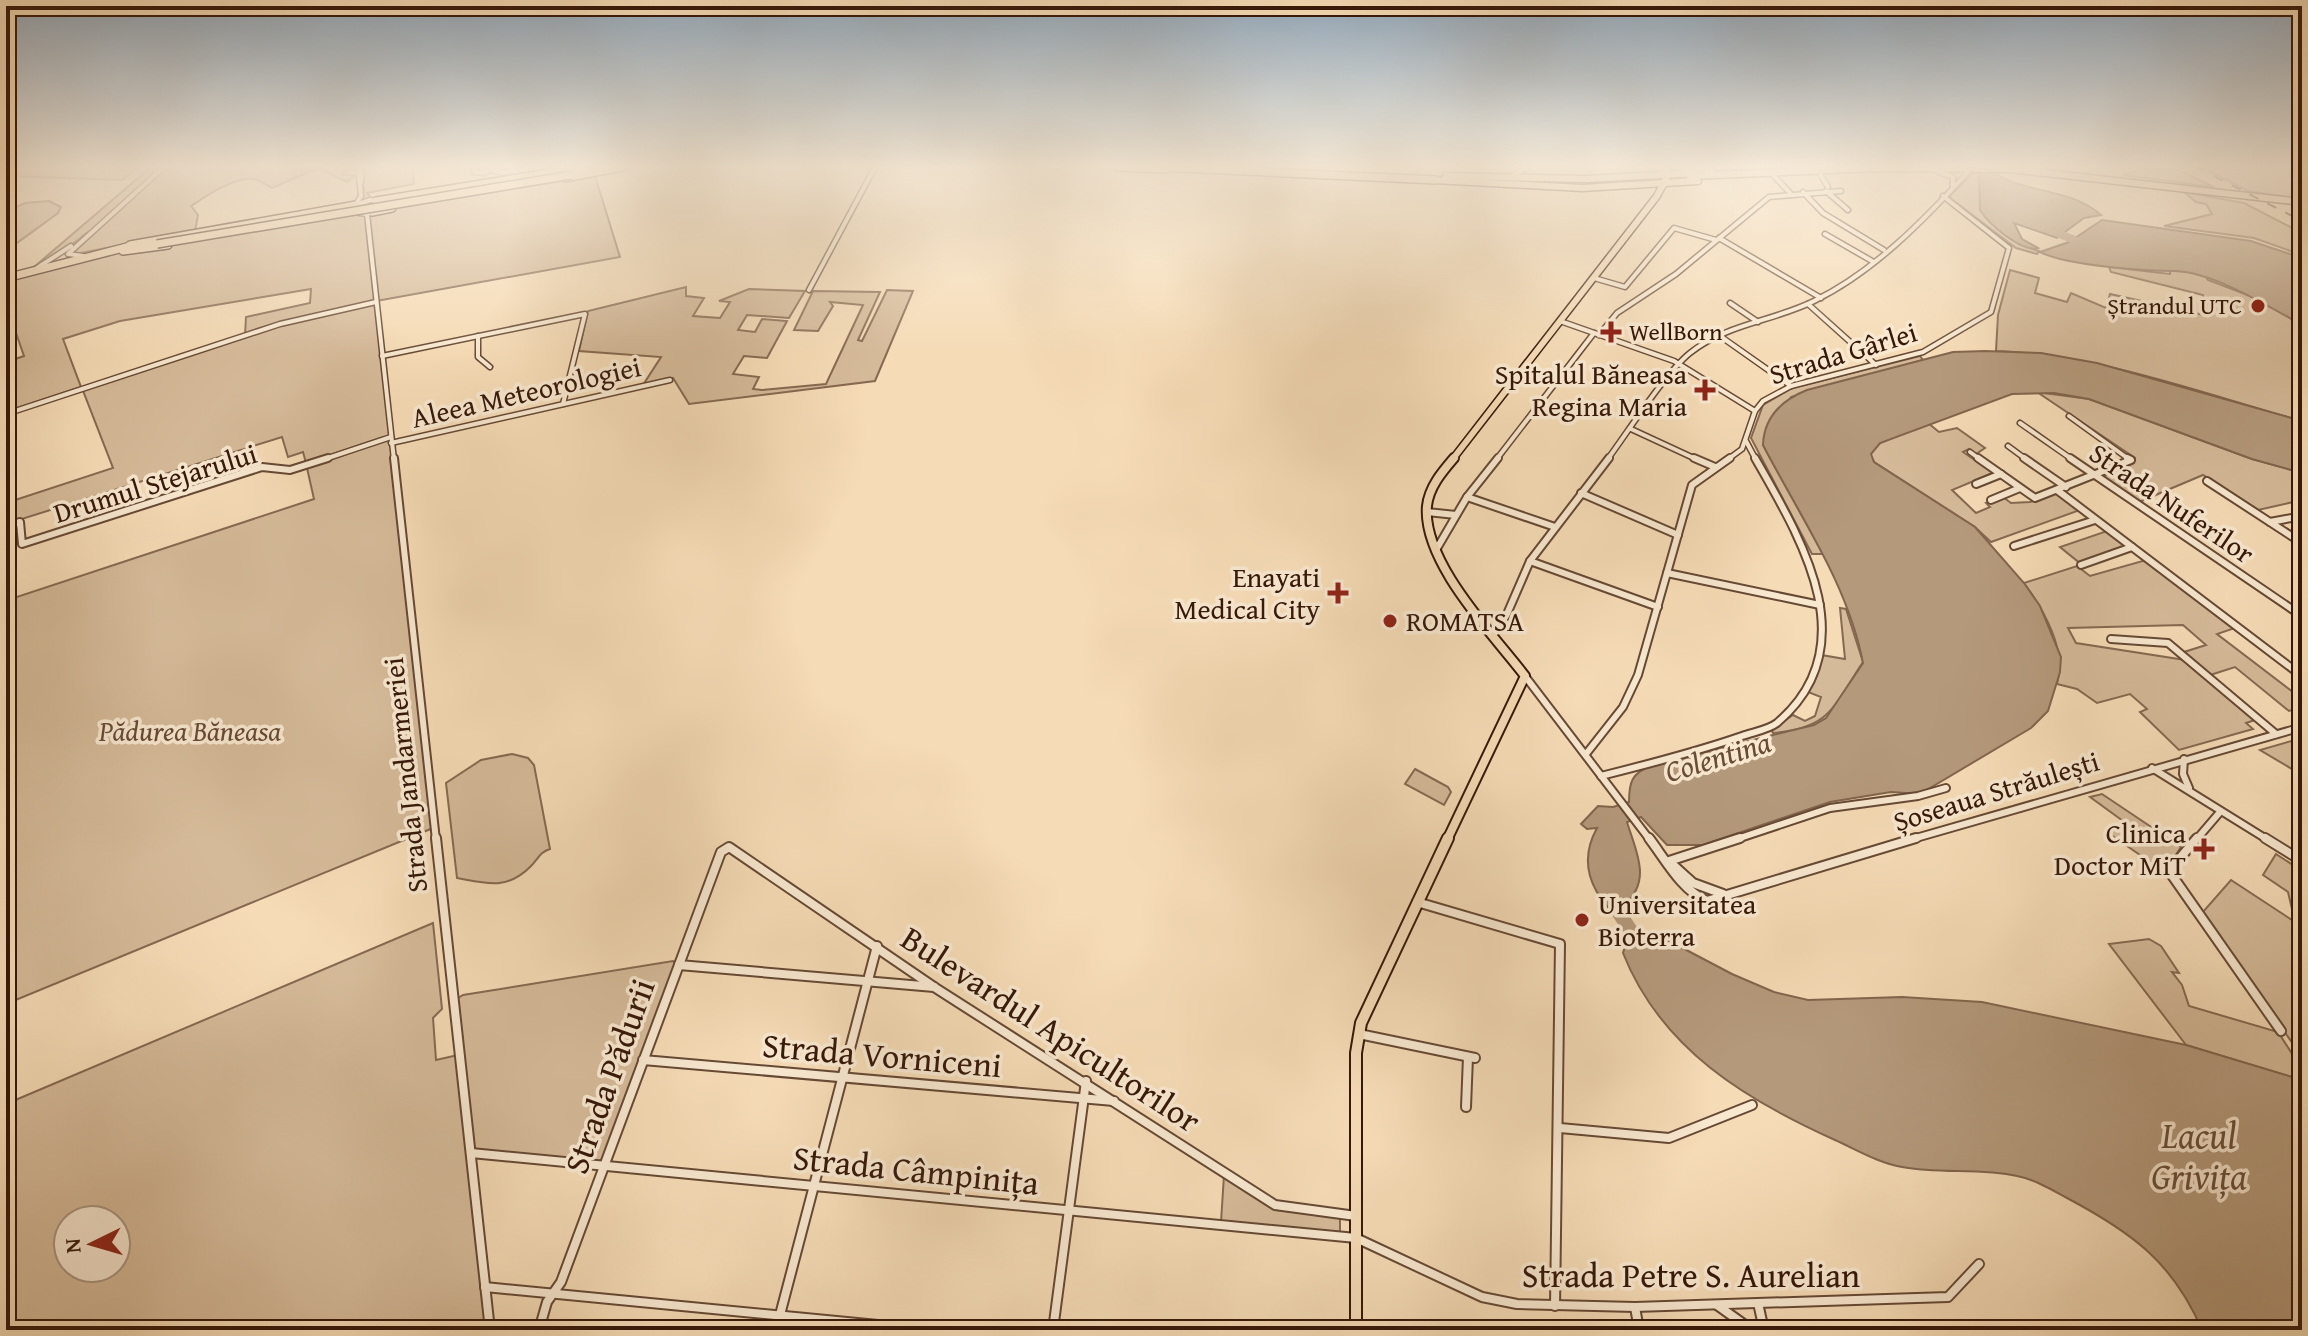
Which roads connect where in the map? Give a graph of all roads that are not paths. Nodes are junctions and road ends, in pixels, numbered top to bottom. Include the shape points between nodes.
1 (92, 229) edge
2 (93, 229) edge
3 (224, 229) edge
4 (234, 229) edge
5 (254, 229) edge
6 (371, 229) edge
7 (842, 229) edge
8 (1631, 229) edge
9 (1673, 229) edge
10 (1679, 229) edge
11 (1729, 229) edge
12 (1850, 229) edge
13 (1907, 229) edge
14 (1985, 229) edge
15 (1825, 234) dead end
16 (1717, 239) junction
17 (123, 249) junction
18 (1884, 250) junction
19 (98, 253) junction
20 (1872, 261) junction
21 (24, 273) junction
22 (1594, 278) junction
23 (6, 280) edge
24 (809, 290) dead end
25 (1821, 298) junction
26 (376, 302) junction
27 (1730, 303) dead end
28 (1808, 304) junction
29 (1560, 321) junction
30 (1758, 322) junction
31 (522, 324) dead end
32 (1597, 334) junction
33 (478, 336) junction
34 (1720, 336) junction
35 (382, 355) junction
36 (1680, 364) junction
37 (1876, 365) junction
38 (490, 367) dead end
39 (670, 380) dead end
40 (1791, 386) junction
41 (563, 404) junction
42 (1755, 411) junction
43 (6, 414) edge
44 (2069, 416) dead end
45 (2020, 423) dead end
46 (1631, 429) junction
47 (391, 440) junction
48 (1746, 441) junction
49 (2008, 446) dead end
50 (1970, 452) dead end
51 (1715, 467) junction
52 (2001, 474) junction
53 (2095, 475) junction
54 (2207, 481) dead end
55 (1976, 484) dead end
56 (2066, 487) junction
57 (2020, 488) junction
58 (2057, 490) junction
59 (1581, 493) junction
60 (1467, 497) junction
61 (1991, 500) dead end
62 (1427, 512) junction
63 (1456, 515) junction
64 (2302, 516) edge
65 (2291, 519) junction
66 (2095, 520) junction
67 (2270, 522) junction
68 (6, 526) edge
69 (2302, 526) edge
70 (1555, 527) junction
71 (1678, 535) junction
72 (2302, 543) edge
73 (2014, 546) dead end
74 (2132, 547) junction
75 (1436, 550) junction
76 (1530, 561) junction
77 (2081, 565) dead end
78 (1667, 573) junction
79 (1820, 605) junction
80 (1658, 607) junction
81 (2302, 616) edge
82 (1494, 634) junction
83 (2111, 639) dead end
84 (1525, 676) junction
85 (2302, 676) edge
86 (2302, 727) edge
87 (2276, 734) junction
88 (1586, 754) junction
89 (2184, 759) junction
90 (2152, 768) junction
91 (1601, 776) junction
92 (2168, 778) junction
93 (1946, 788) dead end
94 (2198, 795) junction
95 (2220, 812) junction
96 (733, 848) joint
97 (1655, 848) junction
98 (1669, 861) junction
99 (2302, 863) edge
100 (1730, 894) junction
101 (1417, 902) junction
102 (877, 946) junction
103 (679, 965) junction
104 (867, 982) junction
105 (934, 987) junction
106 (2281, 1031) dead end
107 (1359, 1034) junction
108 (643, 1060) junction
109 (842, 1077) junction
110 (1086, 1081) junction
111 (1085, 1099) junction
112 (1116, 1101) junction
113 (1752, 1105) dead end
114 (1466, 1107) dead end
115 (1560, 1128) junction
116 (471, 1153) junction
117 (604, 1166) junction
118 (814, 1186) junction
119 (1070, 1212) junction
120 (1356, 1216) junction
121 (1356, 1238) junction
122 (1979, 1264) dead end
123 (485, 1287) junction
124 (556, 1292) junction
125 (1758, 1303) junction
126 (1717, 1305) junction
127 (1555, 1306) junction
128 (1635, 1307) junction
129 (780, 1314) junction
130 (490, 1330) edge
131 (539, 1330) edge
132 (776, 1330) edge
133 (930, 1330) edge
134 (1053, 1330) edge
135 (1356, 1330) edge
136 (1639, 1330) edge
137 (1752, 1330) edge
138 (1764, 1330) edge

1 - 21 street via 51,261
2 - 19 street via 68,254
3 - 17 highway
4 - 17 highway, bridge
5 - 17 highway
6 - 26 street, Strada Jandarmeriei
7 - 24 street
8 - 22 main road
9 - 22 street via 1625,287
10 - 16 street
11 - 16 street
12 - 18 street
13 - 18 street
14 - 37 street, Strada Gârlei via 2009,248 1992,311 1923,352
15 - 20 street
16 - 25 street
16 - 32 street via 1676,274 1620,310
17 - 19 highway
17 - 23 highway
18 - 20 street
19 - 21 highway
20 - 25 street
21 - 23 highway
22 - 29 main road
25 - 28 street
26 - 35 street, Strada Jandarmeriei
26 - 43 street via 280,324
27 - 30 street
28 - 30 street
28 - 37 street
29 - 32 street
29 - 62 main road via 1434,483
30 - 34 street
31 - 35 street
32 - 36 street
32 - 60 street
33 - 35 street
33 - 38 street via 478,357
33 - 41 street via 585,314
34 - 36 street via 1693,350
34 - 40 street
35 - 47 street, Strada Jandarmeriei
36 - 42 street
36 - 46 street
37 - 40 street, Strada Gârlei
39 - 41 street, Aleea Meteorologiei
40 - 42 street, Strada Gârlei via 1771,394
41 - 47 street, Aleea Meteorologiei
42 - 48 street, Strada Gârlei
44 - 53 street via 2131,460
45 - 53 street, Strada Nuferilor
46 - 51 street
46 - 59 street
47 - 68 street, Drumul Stejarului via 290,470 262,467 22,544 20,522
47 - 116 street, Strada Jandarmeriei
48 - 51 street
48 - 79 street via 1804,544
49 - 56 street
50 - 52 street
51 - 71 street via 1692,485
52 - 55 street
52 - 57 street
53 - 56 street
53 - 81 street, Strada Nuferilor
54 - 67 street
56 - 58 street
57 - 58 street via 2035,498
57 - 61 street
58 - 66 street
59 - 70 street
59 - 71 street
60 - 63 street
60 - 70 street
62 - 63 street
62 - 75 main road
63 - 75 street
64 - 65 street
65 - 67 street
65 - 69 street
66 - 73 street
66 - 74 street
67 - 72 street
70 - 76 street
71 - 78 street
74 - 77 street
74 - 85 street
75 - 82 main road
76 - 80 street
76 - 82 street
78 - 79 street
78 - 80 street
79 - 91 street via 1814,675 1780,723 1683,756
80 - 88 street via 1623,707
82 - 84 main road
83 - 87 street via 2168,643
84 - 88 street
84 - 101 main road
86 - 87 street, Șoseaua Străulești
87 - 89 street, Șoseaua Străulești
88 - 91 street
89 - 90 street, Șoseaua Străulești
89 - 94 street via 2185,782
90 - 92 street
90 - 100 street, Șoseaua Străulești
91 - 97 street
92 - 94 street
92 - 95 street
93 - 98 street via 1826,809
94 - 99 street
95 - 99 street
95 - 106 street via 2169,871
96 - 102 street, Bulevardul Apicultorilor
96 - 103 street, Strada Pădurii via 721,852
97 - 98 street
97 - 100 street, Șoseaua Străulești via 1697,897 1710,901
98 - 100 street via 1702,889
101 - 107 main road
101 - 115 street via 1560,944
102 - 104 street
102 - 105 street, Bulevardul Apicultorilor
103 - 104 street
103 - 108 street, Strada Pădurii
104 - 105 street
104 - 109 street
105 - 110 street, Bulevardul Apicultorilor
107 - 114 street via 1471,1058
107 - 120 main road
108 - 109 street, Strada Vorniceni
108 - 117 street, Strada Pădurii
109 - 111 street, Strada Vorniceni
109 - 118 street
110 - 111 street
110 - 112 street, Bulevardul Apicultorilor
111 - 112 street, Strada Vorniceni
111 - 119 street
112 - 120 street, Bulevardul Apicultorilor via 1277,1206
113 - 115 street via 1669,1138
115 - 127 street
116 - 117 street, Strada Câmpinița
116 - 123 street, Strada Jandarmeriei
117 - 118 street, Strada Câmpinița
117 - 124 street, Strada Pădurii
118 - 119 street, Strada Câmpinița
118 - 129 street
119 - 121 street, Strada Câmpinița
119 - 134 street
120 - 121 main road
121 - 127 street, Strada Petre S. Aurelian via 1482,1297
121 - 135 main road
122 - 125 street, Strada Petre S. Aurelian via 1948,1297
123 - 124 street
123 - 130 street, Strada Jandarmeriei
124 - 129 street
124 - 131 street, Strada Pădurii via 547,1302
125 - 126 street, Strada Petre S. Aurelian
125 - 138 street
126 - 128 street, Strada Petre S. Aurelian
126 - 137 street
127 - 128 street, Strada Petre S. Aurelian
128 - 136 street
129 - 132 street
129 - 133 street

